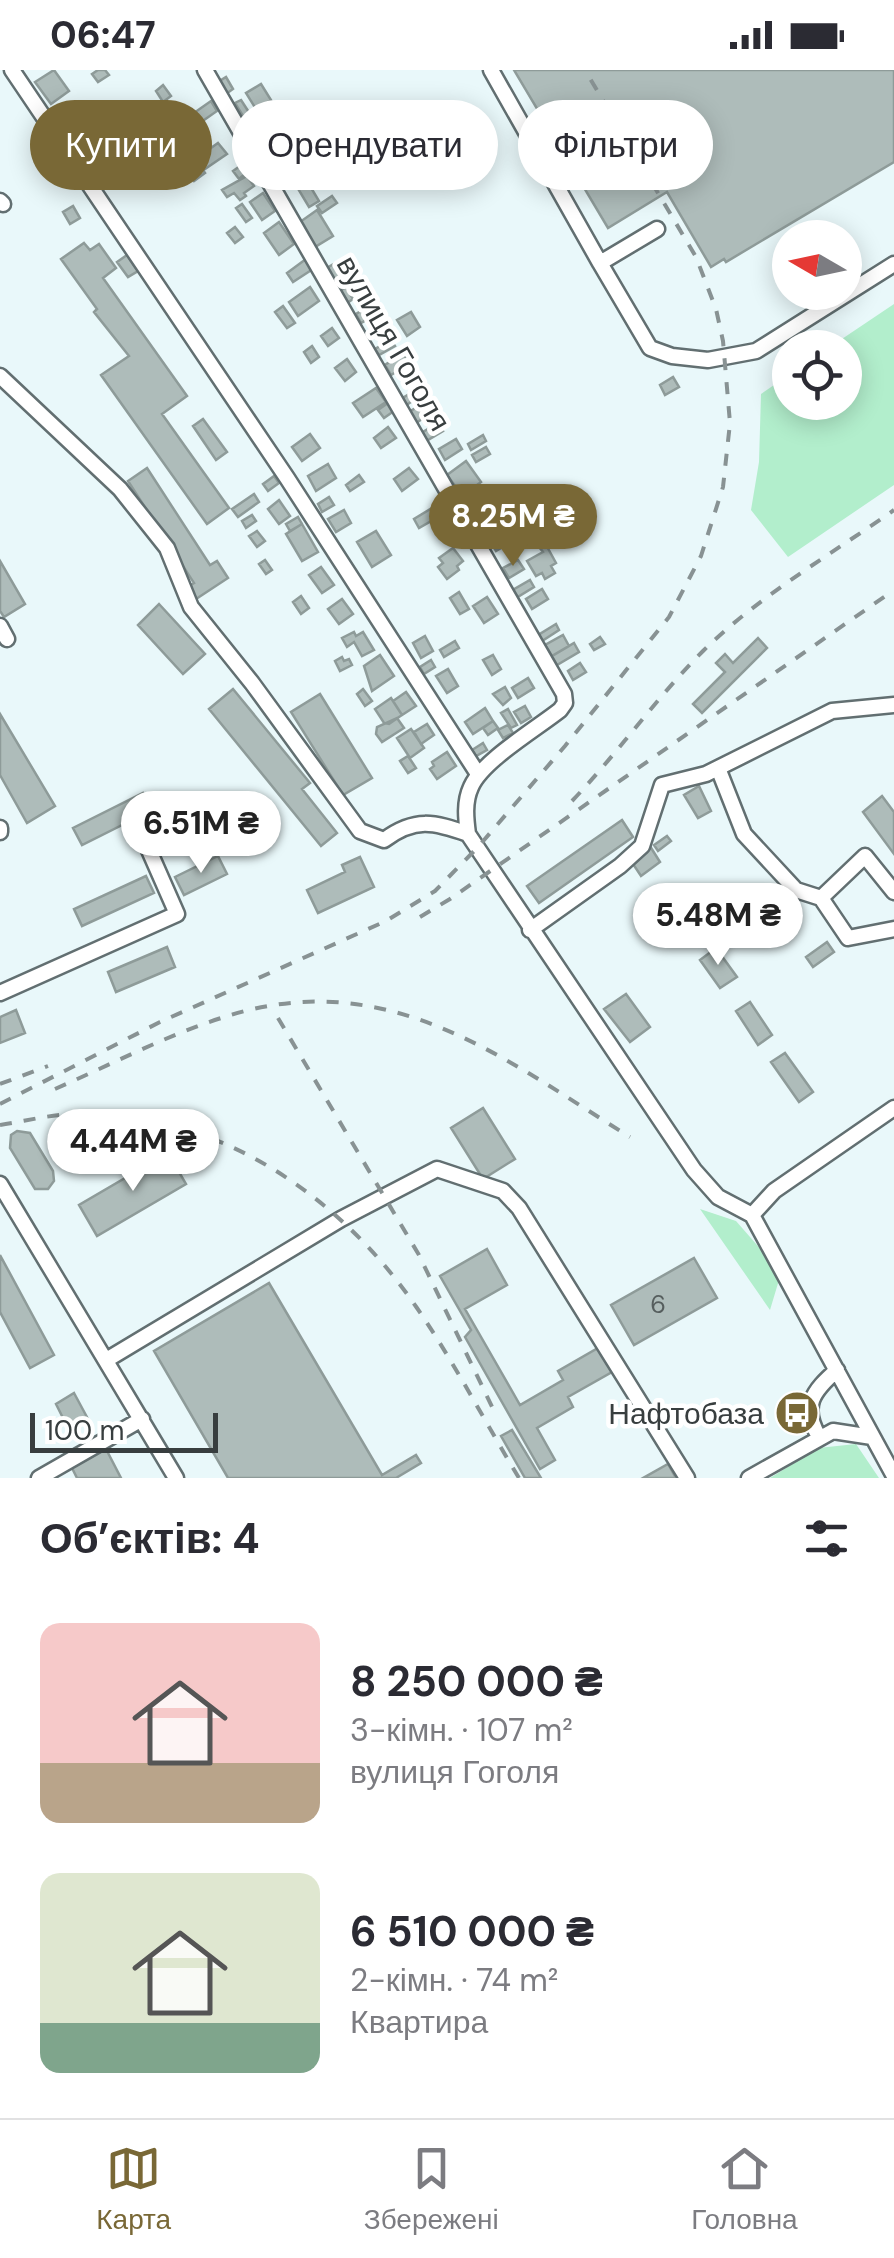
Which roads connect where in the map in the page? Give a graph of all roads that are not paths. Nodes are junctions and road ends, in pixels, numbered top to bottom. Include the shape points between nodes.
1 (12, 70) edge
2 (205, 70) edge
3 (491, 70) edge
4 (656, 229) dead end
5 (600, 263) junction
6 (894, 264) edge
7 (0, 376) edge
8 (894, 704) edge
9 (718, 768) junction
10 (478, 774) junction
11 (468, 834) junction
12 (148, 848) dead end
13 (894, 892) edge
14 (822, 898) junction
15 (894, 929) edge
16 (530, 930) junction
17 (0, 993) edge
18 (894, 1108) edge
19 (0, 1184) edge
20 (752, 1215) junction
21 (108, 1359) junction
22 (837, 1370) junction
23 (142, 1419) junction
24 (819, 1437) junction
25 (872, 1438) junction
26 (894, 1476) edge
27 (38, 1478) edge
28 (176, 1478) edge
29 (687, 1478) edge
30 (749, 1478) edge

1 - 10 street
2 - 10 street, вулиця Гоголя via 564,694 560,710
3 - 5 street
4 - 5 street
5 - 6 street via 650,348 708,360 756,352
7 - 11 street via 132,504 167,548 190,607 360,831 384,840 402,826 430,823
8 - 9 street via 832,711
9 - 14 street via 744,834 796,890
9 - 16 street via 662,784 642,846
10 - 11 street via 466,806
11 - 16 street
12 - 17 street via 177,914
13 - 14 street via 865,856
14 - 15 street via 848,938
16 - 20 street via 694,1170 718,1196
18 - 20 street via 774,1191
19 - 21 street
20 - 22 street
21 - 23 street
21 - 29 street via 437,1169 503,1190 519,1208
22 - 24 street via 812,1397
22 - 25 street
23 - 27 street
23 - 28 street
24 - 25 street via 842,1430
24 - 30 street
25 - 26 street

